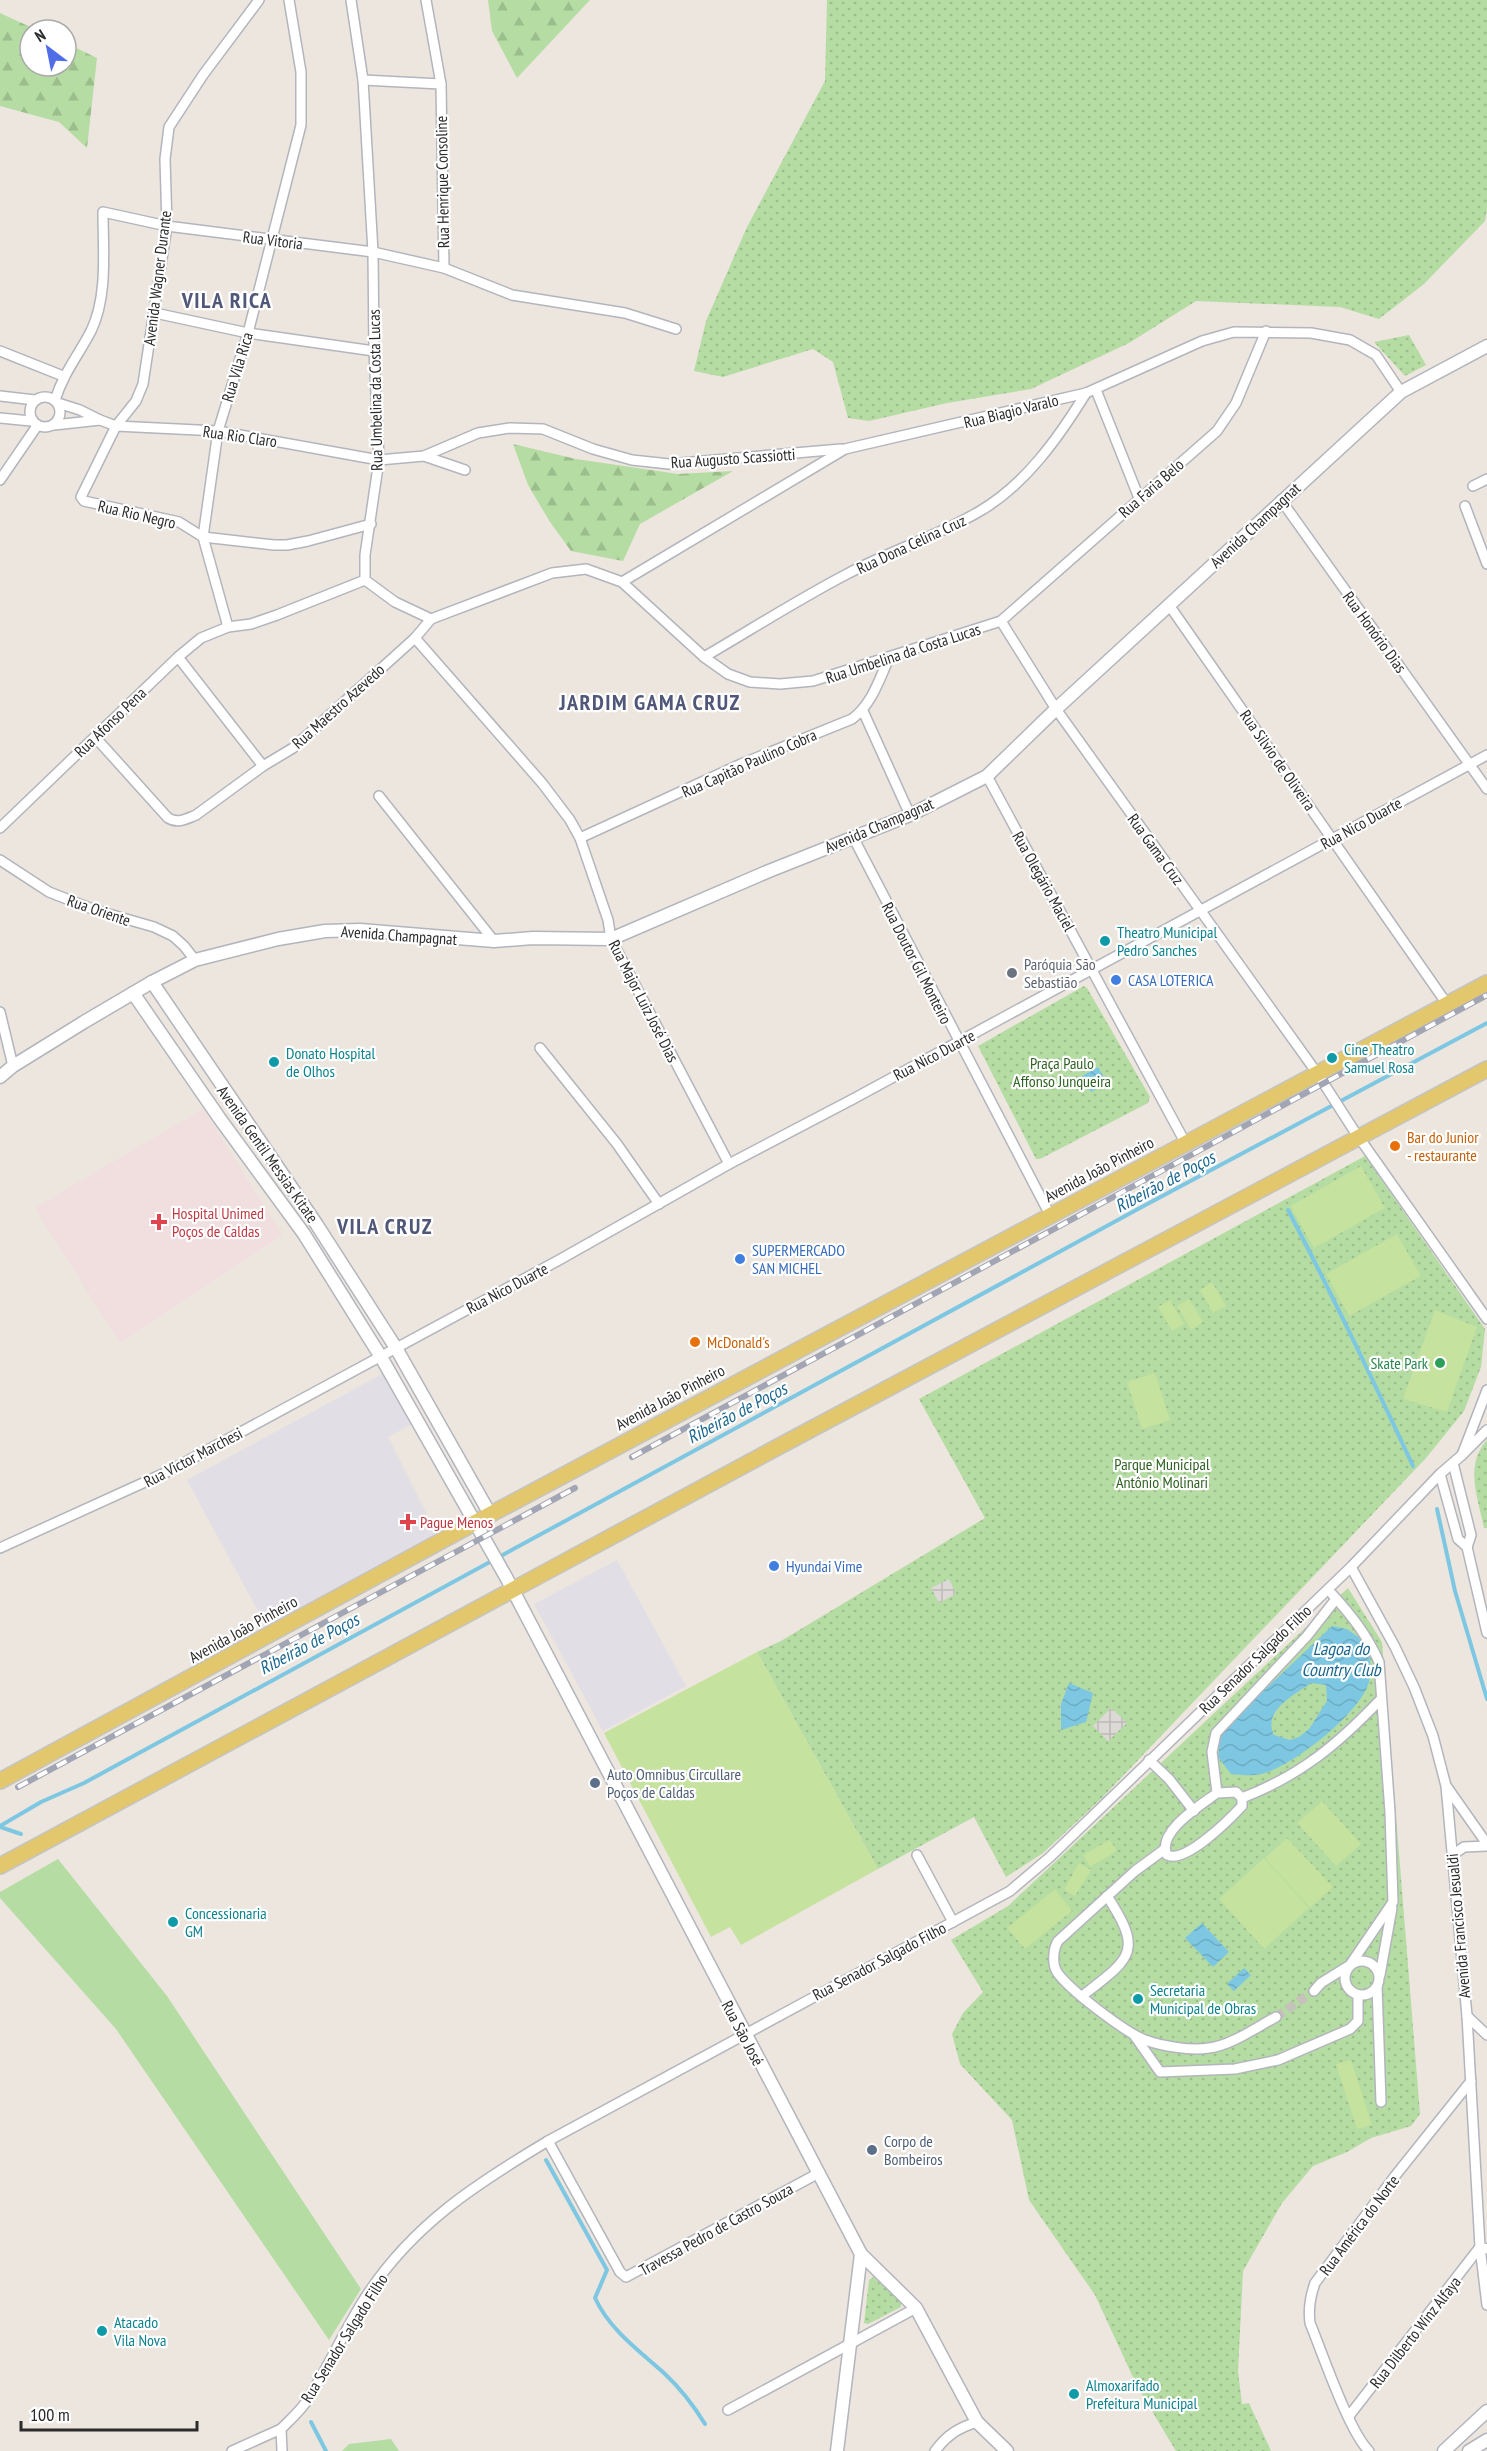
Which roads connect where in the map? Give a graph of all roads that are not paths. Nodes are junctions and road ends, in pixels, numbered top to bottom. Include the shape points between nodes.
1 (259, 0) edge
2 (289, 0) edge
3 (351, 0) edge
4 (426, 0) edge
5 (363, 80) junction
6 (441, 84) junction
7 (167, 226) junction
8 (272, 240) junction
9 (373, 252) junction
10 (444, 267) junction
11 (155, 313) junction
12 (676, 328) dead end
13 (1266, 330) junction
14 (248, 333) junction
15 (1487, 346) edge
16 (0, 351) edge
17 (374, 351) junction
18 (63, 376) junction
19 (1096, 390) junction
20 (1401, 392) junction
21 (1086, 393) junction
22 (0, 396) edge
23 (35, 400) junction
24 (56, 402) junction
25 (0, 418) edge
26 (100, 420) junction
27 (34, 423) junction
28 (54, 425) junction
29 (116, 426) junction
30 (218, 431) junction
31 (845, 449) junction
32 (424, 456) junction
33 (380, 460) junction
34 (465, 470) dead end
35 (1487, 479) edge
36 (0, 480) edge
37 (1473, 486) dead end
38 (80, 495) joint
39 (1138, 498) junction
40 (1281, 500) junction
41 (1464, 506) dead end
42 (371, 524) junction
43 (203, 537) junction
44 (1487, 564) edge
45 (365, 580) junction
46 (622, 582) junction
47 (1169, 605) junction
48 (431, 619) junction
49 (1000, 621) junction
50 (228, 627) junction
51 (415, 638) junction
52 (178, 657) junction
53 (704, 657) junction
54 (889, 658) junction
55 (1056, 709) junction
56 (863, 711) junction
57 (95, 737) junction
58 (1487, 755) edge
59 (1470, 764) junction
60 (263, 766) junction
61 (987, 776) junction
62 (1487, 789) edge
63 (379, 796) dead end
64 (910, 815) junction
65 (0, 828) edge
66 (853, 837) junction
67 (580, 838) junction
68 (1333, 839) junction
69 (0, 860) edge
70 (1201, 910) junction
71 (611, 939) junction
72 (494, 941) junction
73 (195, 960) junction
74 (1093, 970) junction
75 (152, 982) junction
76 (1487, 983) edge
77 (133, 993) junction
78 (1447, 1004) junction
79 (0, 1012) edge
80 (958, 1042) junction
81 (540, 1048) dead end
82 (13, 1066) junction
83 (1487, 1069) edge
84 (1317, 1073) junction
85 (0, 1077) edge
86 (236, 1109) junction
87 (220, 1119) junction
88 (1360, 1138) junction
89 (1186, 1144) junction
90 (729, 1164) junction
91 (659, 1204) junction
92 (1050, 1215) junction
93 (316, 1225) junction
94 (304, 1234) junction
95 (1487, 1319) edge
96 (396, 1348) junction
97 (381, 1357) junction
98 (1487, 1390) edge
99 (1487, 1430) edge
100 (1462, 1455) junction
101 (1453, 1463) junction
102 (1440, 1474) junction
103 (490, 1514) junction
104 (476, 1522) junction
105 (484, 1538) joint
106 (1, 1546) edge
107 (1467, 1547) junction
108 (1351, 1567) junction
109 (510, 1584) junction
110 (1328, 1589) junction
111 (1336, 1599) junction
112 (1487, 1633) edge
113 (1380, 1700) junction
114 (1149, 1760) junction
115 (0, 1781) edge
116 (1446, 1786) junction
117 (1217, 1793) junction
118 (1242, 1798) junction
119 (1194, 1811) junction
120 (1487, 1845) edge
121 (1165, 1849) junction
122 (917, 1855) dead end
123 (1451, 1856) junction
124 (0, 1866) edge
125 (1107, 1896) junction
126 (1393, 1902) junction
127 (953, 1922) junction
128 (1350, 1965) junction
129 (1378, 1983) junction
130 (1314, 1991) tunnel mouth
131 (1358, 1995) junction
132 (1082, 1996) junction
133 (1467, 2016) junction
134 (1276, 2017) tunnel mouth
135 (744, 2034) junction
136 (1134, 2035) junction
137 (1487, 2035) edge
138 (1471, 2081) junction
139 (1381, 2102) dead end
140 (548, 2141) junction
141 (817, 2174) junction
142 (1484, 2248) edge
143 (861, 2254) junction
144 (1487, 2305) edge
145 (916, 2308) junction
146 (849, 2346) junction
147 (728, 2410) dead end
148 (1487, 2411) edge
149 (1349, 2416) junction
150 (978, 2422) junction
151 (281, 2429) junction
152 (1487, 2440) edge
153 (232, 2451) edge
154 (282, 2451) edge
155 (837, 2451) edge
156 (935, 2451) edge
157 (1007, 2451) edge
158 (1369, 2451) edge
159 (1444, 2451) edge
160 (1468, 2451) edge

1 - 7 street, Avenida Wagner Durante via 169,127 165,159
2 - 8 street, Rua Vila Rica via 301,72 301,125
3 - 5 street, Rua Umbelina da Costa Lucas
4 - 6 street, Rua Henrique Consoline
5 - 6 street
5 - 9 street, Rua Umbelina da Costa Lucas
6 - 10 street, Rua Henrique Consoline
7 - 8 street, Rua Vitoria
7 - 11 street, Avenida Wagner Durante
7 - 18 street, Rua Vitoria via 103,212 99,306 91,330
8 - 9 street, Rua Vitoria
8 - 14 street, Rua Vila Rica
9 - 10 street, Rua Vitoria
9 - 17 street, Rua Umbelina da Costa Lucas
10 - 12 street, Rua Henrique Consoline via 512,295 625,314
11 - 14 street
11 - 29 street, Avenida Wagner Durante via 141,391
13 - 19 street, Rua Biagio Varalo via 1234,332 1202,341
13 - 20 street, Rua Biagio Varalo via 1350,340 1376,355
13 - 39 street, Rua Faria Belo via 1236,403 1217,431
14 - 17 street
14 - 30 street, Rua Vila Rica
15 - 20 street, Avenida Champagnat
16 - 18 street
17 - 33 street, Rua Umbelina da Costa Lucas
18 - 24 street
19 - 21 street, Rua Biagio Varalo
19 - 39 street
20 - 40 street, Avenida Champagnat
21 - 31 street, Rua Biagio Varalo
21 - 53 street, Rua Dona Celina Cruz via 1038,459 1008,491 981,511 847,574
22 - 23 street
23 - 24 street via 47,396
23 - 27 street via 29,409
24 - 26 street, Rua Rio Claro
24 - 28 street via 60,413
25 - 27 street
26 - 28 street
26 - 29 street, Rua Rio Claro
27 - 28 street via 45,428
27 - 36 street
29 - 30 street, Rua Rio Claro
29 - 38 street, Avenida Wagner Durante
30 - 33 street, Rua Rio Claro
30 - 43 street, Rua Vila Rica
31 - 32 street, Rua Augusto Scassiotti via 669,464 632,460 543,429 510,428 478,433
31 - 46 street, Rua Biagio Varalo
32 - 33 street, Rua Augusto Scassiotti
32 - 34 street
33 - 42 street, Rua Umbelina da Costa Lucas
35 - 37 street
38 - 43 street, Rua Rio Negro via 84,501 179,522
39 - 49 street, Rua Faria Belo
40 - 47 street, Avenida Champagnat
40 - 59 street, Rua Honório Dias
41 - 44 street
42 - 43 street, Rua Rio Negro via 287,545
42 - 45 street, Rua Umbelina da Costa Lucas
43 - 50 street, Rua Vila Rica
45 - 48 street via 396,602
45 - 50 street, Rua Afonso Pena via 251,624
46 - 48 street, Rua Umbelina da Costa Lucas via 586,569 568,570 530,580
46 - 53 street, Rua Umbelina da Costa Lucas
47 - 55 street, Avenida Champagnat
47 - 68 street, Rua Silvio de Oliveira
48 - 51 street, Rua Maestro Azevedo
49 - 54 street, Rua Umbelina da Costa Lucas
49 - 55 street, Rua Gama Cruz
50 - 52 street, Rua Afonso Pena via 201,638
51 - 60 street, Rua Maestro Azevedo via 293,748
51 - 67 street, Rua Major Luiz José Dias via 542,783
52 - 57 street, Rua Afonso Pena
52 - 60 street
53 - 54 street, Rua Umbelina da Costa Lucas via 728,674 750,682 780,684 813,681
54 - 56 street
55 - 61 street, Avenida Champagnat
55 - 70 street, Rua Gama Cruz
56 - 64 street
56 - 67 street, Rua Capitão Paulino Cobra
57 - 60 street, Rua Maestro Azevedo via 171,820 196,815
57 - 65 street, Rua Afonso Pena
58 - 59 street, Rua Nico Duarte
59 - 62 street, Rua Honório Dias
59 - 68 street, Rua Nico Duarte
61 - 64 street, Avenida Champagnat
61 - 74 street, Rua Olegário Maciel
63 - 72 street
64 - 66 street, Avenida Champagnat
66 - 71 street, Avenida Champagnat
66 - 80 street, Rua Doutor Gil Monteiro
67 - 71 street, Rua Major Luiz José Dias
68 - 70 street, Rua Nico Duarte
68 - 78 street, Rua Silvio de Oliveira
69 - 73 street, Rua Oriente via 49,892 173,936
70 - 74 street, Rua Nico Duarte
70 - 84 street, Rua Gama Cruz
71 - 72 street, Avenida Champagnat
71 - 90 street, Rua Major Luiz José Dias
72 - 73 street, Avenida Champagnat via 360,930 325,931
73 - 75 street, Avenida Champagnat
74 - 80 street, Rua Nico Duarte
74 - 89 street, Rua Olegário Maciel
75 - 77 street, Avenida Champagnat
75 - 86 street, Avenida Gentil Messias Kitate
76 - 78 main road, Avenida João Pinheiro
77 - 82 street, Avenida Champagnat
77 - 87 street, Avenida Gentil Messias Kitate
78 - 84 main road, Avenida João Pinheiro
79 - 82 street
80 - 90 street, Rua Nico Duarte
80 - 92 street, Rua Doutor Gil Monteiro
81 - 91 street
82 - 85 street, Avenida Champagnat
83 - 88 main road
84 - 88 street, Rua Gama Cruz
84 - 89 main road, Avenida João Pinheiro
86 - 87 street
86 - 93 street, Avenida Gentil Messias Kitate
87 - 94 street, Avenida Gentil Messias Kitate
88 - 95 street, Rua Gama Cruz
88 - 109 main road
89 - 92 main road, Avenida João Pinheiro
90 - 91 street, Rua Nico Duarte
91 - 96 street, Rua Nico Duarte
92 - 103 main road, Avenida João Pinheiro
93 - 94 street
93 - 96 street, Avenida Gentil Messias Kitate
94 - 97 street, Avenida Gentil Messias Kitate
96 - 97 street, Rua Nico Duarte
96 - 103 street, Avenida Gentil Messias Kitate
97 - 104 street, Avenida Gentil Messias Kitate
97 - 106 street, Rua Victor Marchesi via 167,1472
98 - 100 street
99 - 100 street, Rua Senador Salgado Filho
100 - 101 street, Rua Senador Salgado Filho
101 - 102 street, Rua Senador Salgado Filho
101 - 107 street via 1471,1535
102 - 107 street via 1458,1539
102 - 108 street, Rua Senador Salgado Filho
103 - 104 main road, Avenida João Pinheiro
104 - 105 street, Avenida Gentil Messias Kitate
104 - 115 main road, Avenida João Pinheiro
105 - 109 street, Rua São José
107 - 112 street
108 - 110 street, Rua Senador Salgado Filho
108 - 116 street, Avenida Francisco Jesualdi via 1414,1687 1434,1736
109 - 124 main road
109 - 135 street, Rua São José
110 - 111 street
110 - 114 street, Rua Senador Salgado Filho
111 - 113 street via 1369,1640 1379,1662
111 - 117 street via 1307,1636 1216,1733 1212,1752
113 - 118 street via 1313,1762
113 - 126 street
114 - 119 street
114 - 127 street, Rua Senador Salgado Filho via 1010,1891
116 - 120 street
116 - 123 street, Avenida Francisco Jesualdi
117 - 118 street via 1236,1792
117 - 119 street
118 - 121 street via 1240,1809 1192,1850 1176,1858 1167,1855
119 - 121 street via 1169,1834
120 - 123 street via 1464,1847
121 - 125 street
122 - 127 street
123 - 133 street, Avenida Francisco Jesualdi
125 - 132 street via 1129,1935 1129,1952
125 - 132 street via 1055,1946 1057,1973
126 - 128 street
126 - 129 street
127 - 135 street, Rua Senador Salgado Filho
128 - 129 street via 1369,1962 1377,1969
128 - 130 street
128 - 131 street via 1345,1974 1346,1985
129 - 131 street via 1369,1993
129 - 139 street
131 - 136 street via 1358,2020 1350,2029 1278,2060 1235,2069 1160,2072
132 - 136 street
133 - 137 street
133 - 138 street, Avenida Francisco Jesualdi
134 - 136 street via 1227,2043 1208,2048 1158,2043
135 - 140 street, Rua Senador Salgado Filho
135 - 141 street, Rua São José
138 - 142 street, Avenida Francisco Jesualdi
138 - 149 street, Rua América do Norte via 1315,2283 1308,2310 1310,2323
140 - 141 street, Travessa Pedro de Castro Souza via 626,2277
140 - 151 street, Rua Senador Salgado Filho via 432,2218 399,2253 366,2297 305,2403
141 - 143 street, Rua São José
142 - 144 street, Avenida Francisco Jesualdi
142 - 149 street, Rua Dilberto Winz Alfaya
143 - 145 street, Rua São José
143 - 146 street
145 - 146 street
145 - 150 street, Rua São José
146 - 147 street
146 - 155 street
148 - 159 street
149 - 158 street, Rua América do Norte
150 - 156 street via 959,2428 943,2439
150 - 157 street, Rua São José
151 - 153 street
151 - 154 street
152 - 160 street

